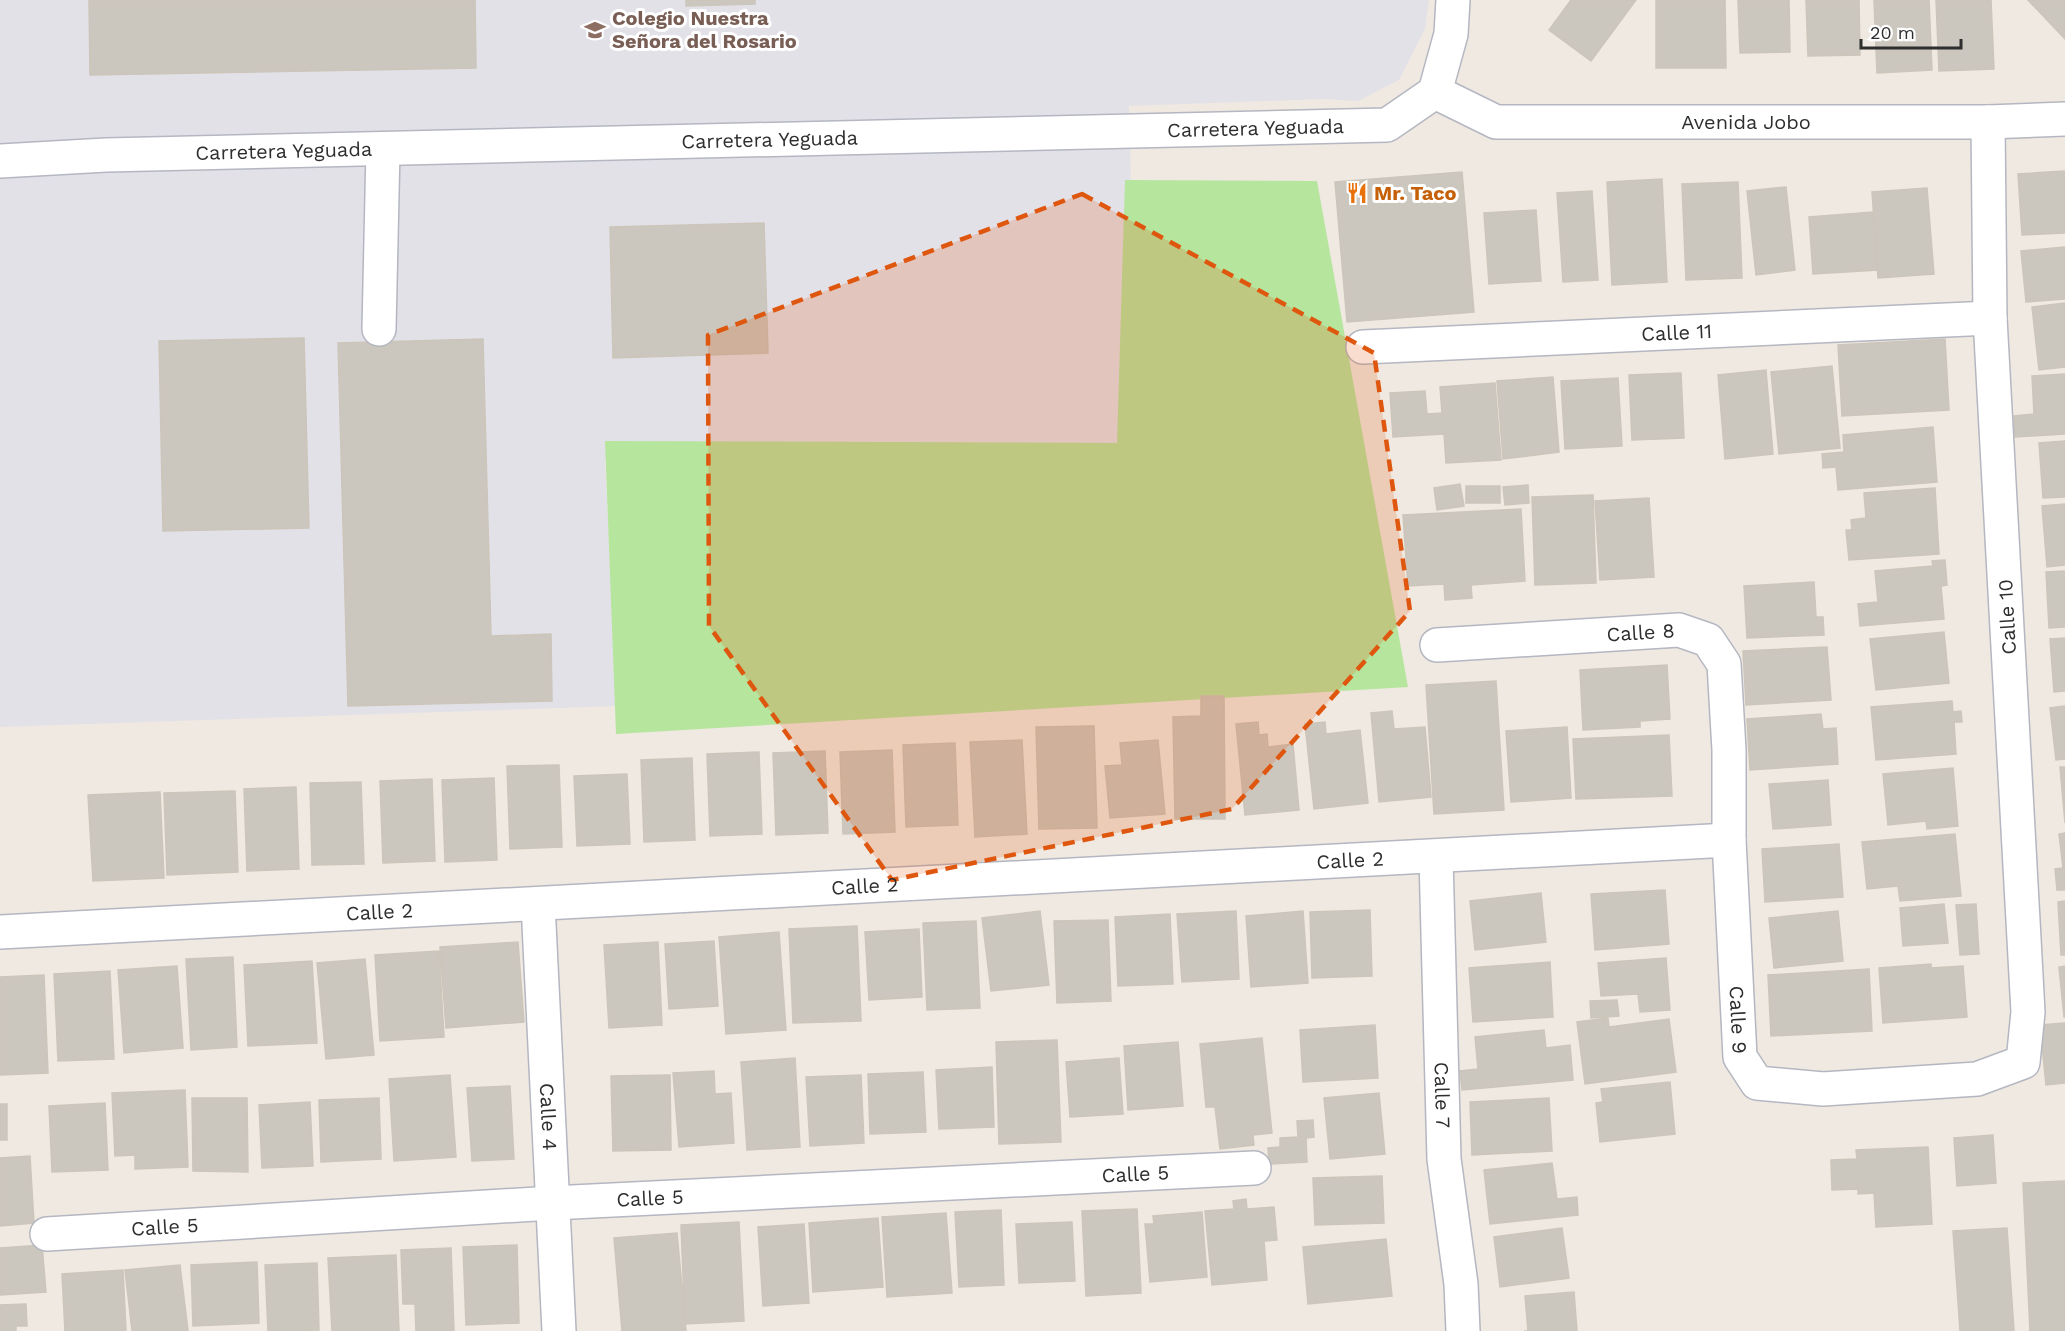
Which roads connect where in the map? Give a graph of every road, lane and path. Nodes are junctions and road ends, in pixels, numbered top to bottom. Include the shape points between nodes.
1 (1453, 0) edge
2 (1435, 92) junction
3 (2065, 119) edge
4 (1988, 122) junction
5 (383, 150) junction
6 (0, 161) edge
7 (1990, 318) junction
8 (379, 329) dead end
9 (1363, 347) dead end
10 (1437, 645) dead end
11 (1729, 840) junction
12 (1436, 858) junction
13 (538, 904) junction
14 (0, 932) edge
15 (1977, 1079) joint
16 (1254, 1168) dead end
17 (552, 1203) junction
18 (47, 1234) dead end
19 (559, 1331) edge
20 (1463, 1331) edge

1 - 2 street via 1451,34
2 - 4 street, Avenida Jobo via 1497,122
2 - 5 street, Carretera Yeguada via 1388,125
3 - 4 street, Avenida Jobo
4 - 7 street, Calle 10
5 - 6 street, Carretera Yeguada
5 - 8 street
7 - 9 street, Calle 11
7 - 15 street, Calle 10 via 2028,1012 2024,1062
10 - 11 street, Calle 8 via 1679,630 1707,640 1724,664
11 - 12 street, Calle 2
11 - 15 street, Calle 9 via 1740,1057 1757,1083 1822,1089
12 - 13 street, Calle 2
12 - 20 street, Calle 7 via 1444,1159 1461,1284
13 - 14 street, Calle 2
13 - 17 street, Calle 4
16 - 17 street, Calle 5
17 - 18 street, Calle 5
17 - 19 street, Calle 4

